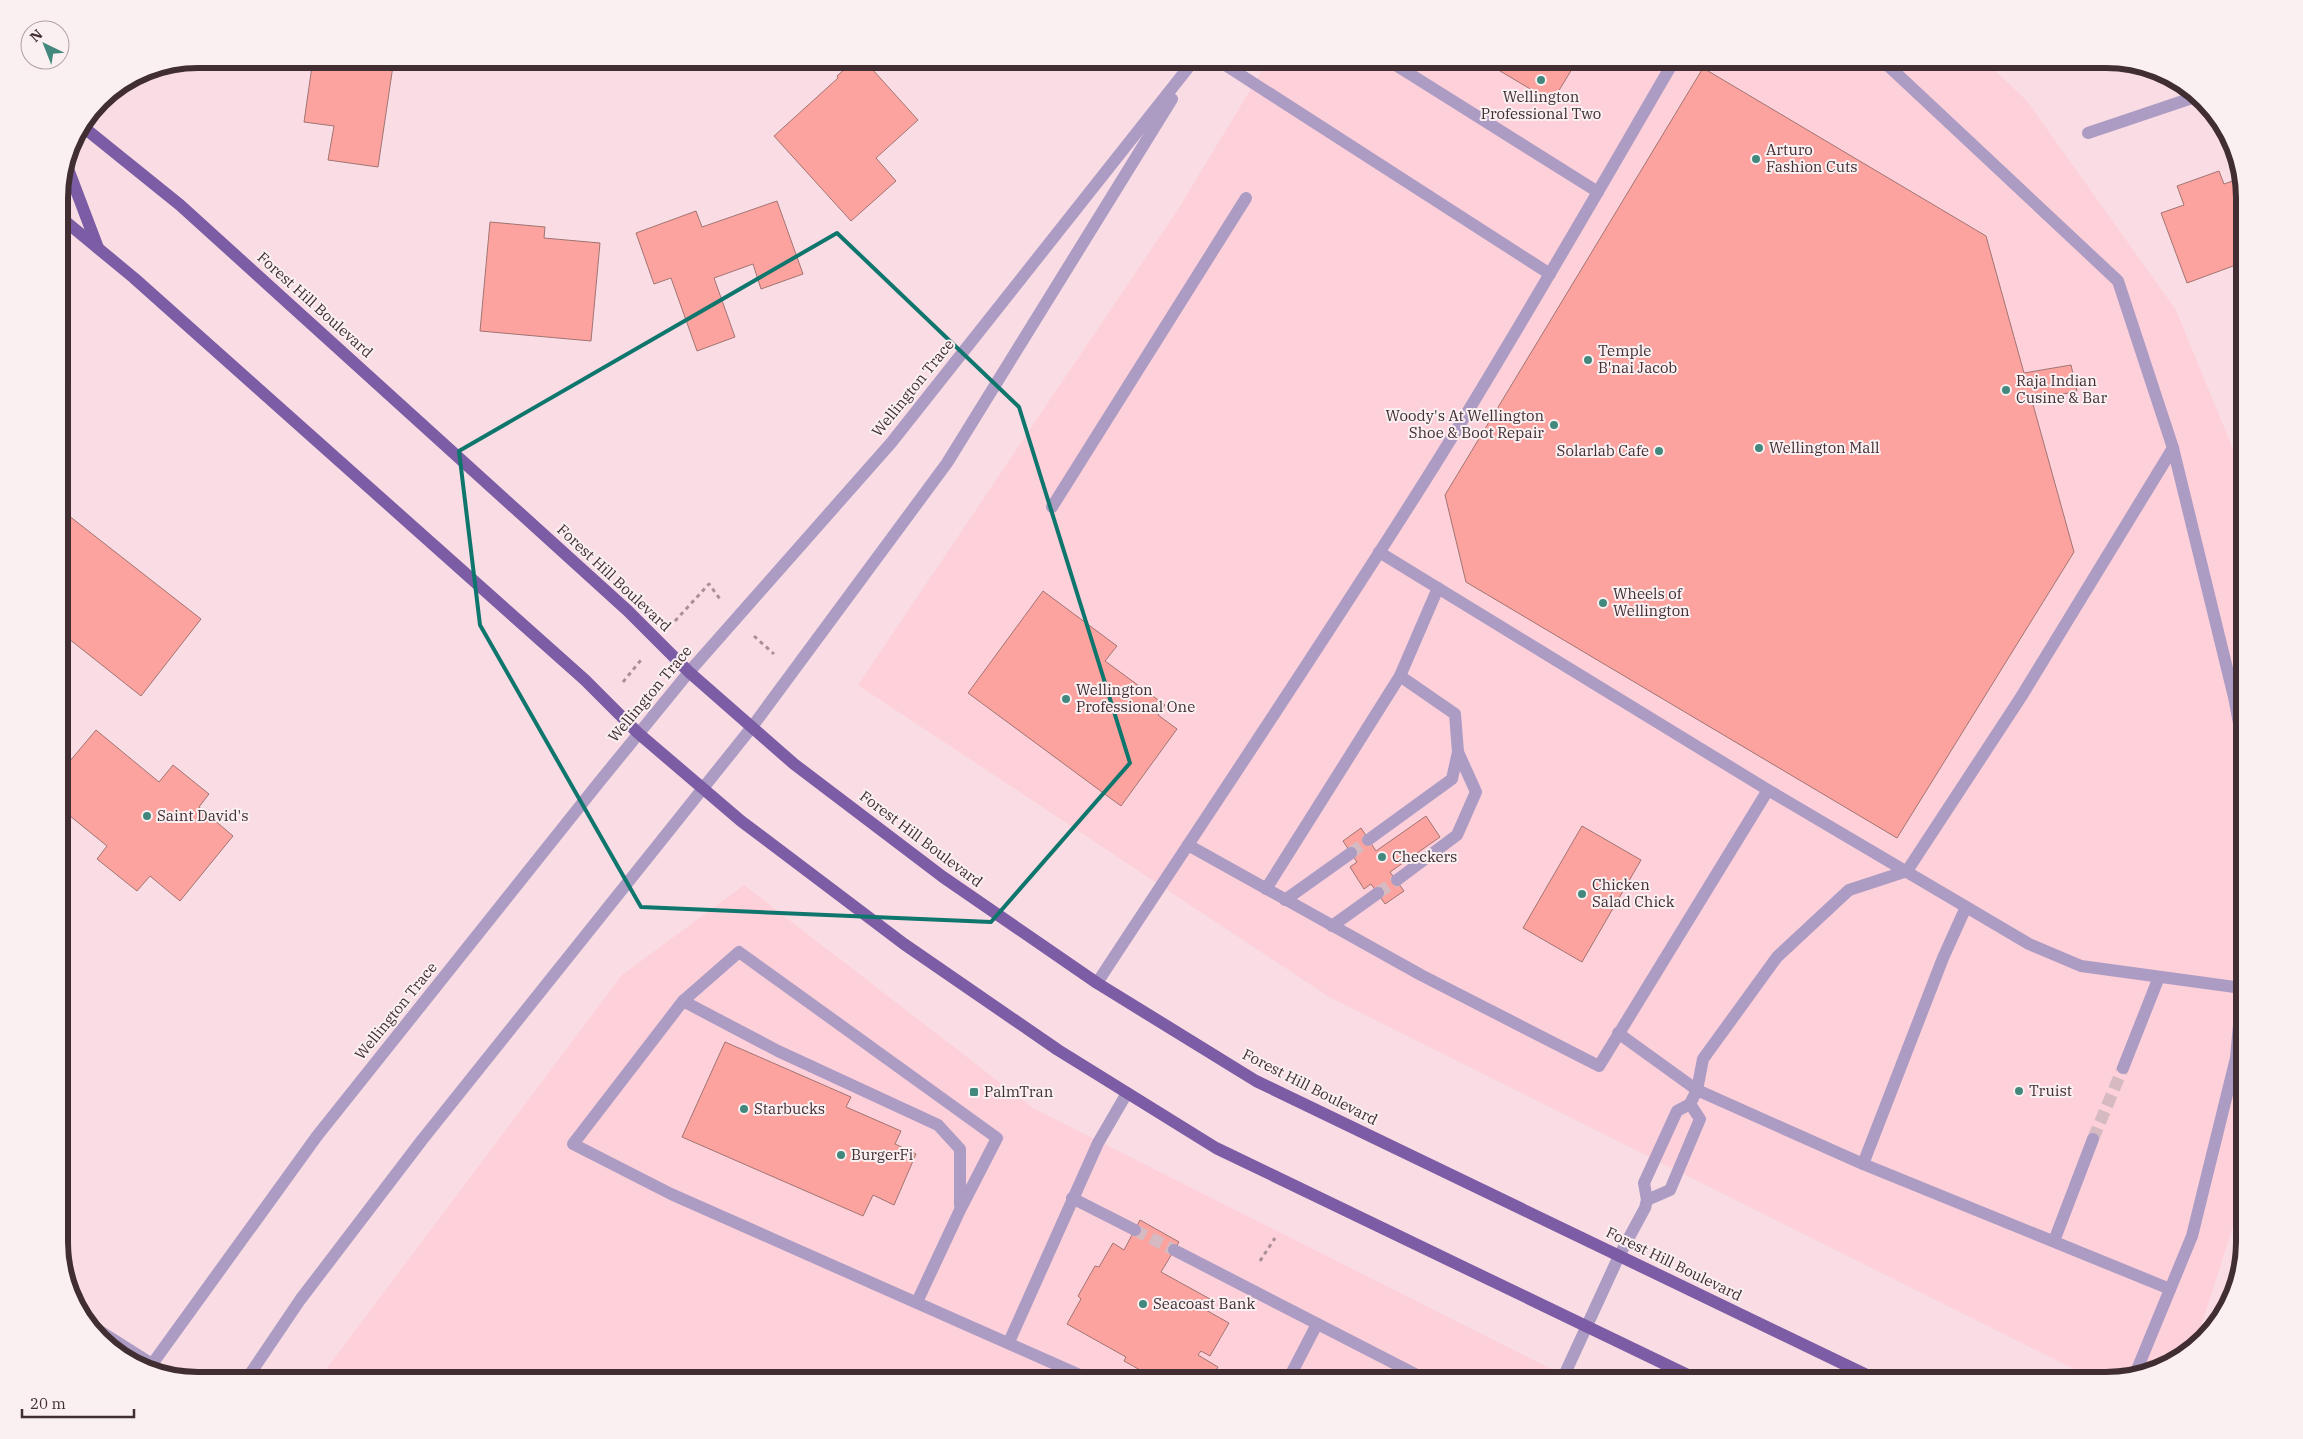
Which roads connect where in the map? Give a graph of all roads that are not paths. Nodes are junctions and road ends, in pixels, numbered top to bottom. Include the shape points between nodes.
1 (1189, 67) edge
2 (1191, 67) edge
3 (1229, 67) edge
4 (1399, 67) edge
5 (1670, 67) edge
6 (1890, 67) edge
7 (2190, 100) edge
8 (87, 130) edge
9 (2088, 133) dead end
10 (70, 173) edge
11 (1598, 192) junction
12 (1246, 198) dead end
13 (68, 223) edge
14 (98, 248) junction
15 (1550, 274) junction
16 (2173, 448) junction
17 (1052, 506) dead end
18 (1379, 552) junction
19 (1438, 588) junction
20 (689, 672) junction
21 (1400, 676) junction
22 (2235, 705) edge
23 (752, 727) junction
24 (638, 734) junction
25 (1458, 752) junction
26 (703, 790) junction
27 (1768, 790) junction
28 (1368, 840) tunnel mouth
29 (1188, 845) junction
30 (1351, 853) tunnel mouth
31 (1907, 871) junction
32 (1397, 880) tunnel mouth
33 (1266, 889) junction
34 (1378, 894) tunnel mouth
35 (1286, 900) junction
36 (1966, 907) junction
37 (1332, 926) junction
38 (2159, 977) junction
39 (1097, 983) junction
40 (2236, 987) edge
41 (683, 1001) junction
42 (1618, 1033) junction
43 (2236, 1059) edge
44 (2123, 1068) tunnel mouth
45 (1697, 1090) junction
46 (1127, 1094) junction
47 (1690, 1104) junction
48 (2093, 1139) tunnel mouth
49 (1864, 1164) junction
50 (1072, 1198) junction
51 (1647, 1200) junction
52 (960, 1210) junction
53 (1135, 1230) tunnel mouth
54 (2054, 1241) junction
55 (1174, 1250) tunnel mouth
56 (1619, 1256) junction
57 (2170, 1289) junction
58 (917, 1302) junction
59 (1317, 1324) junction
60 (1588, 1327) junction
61 (116, 1342) edge
62 (1009, 1342) junction
63 (134, 1355) edge
64 (153, 1364) edge
65 (2138, 1367) edge
66 (251, 1372) edge
67 (1074, 1372) edge
68 (1292, 1372) edge
69 (1411, 1372) edge
70 (1566, 1372) edge
71 (1681, 1372) edge
72 (1860, 1372) edge

1 - 20 street, Wellington Trace via 891,443
2 - 23 street, Wellington Trace via 947,464
3 - 15 street
4 - 11 street
5 - 11 street
6 - 16 street via 2118,281
7 - 9 street
8 - 20 main road, Forest Hill Boulevard via 194,219 628,611
10 - 14 main road
11 - 15 street
12 - 17 street
13 - 14 main road
14 - 24 main road via 585,680
15 - 18 street
16 - 22 street
16 - 31 street via 2021,697
18 - 19 street
18 - 29 street
19 - 21 street
19 - 27 street
20 - 23 main road, Forest Hill Boulevard
20 - 24 street, Wellington Trace
21 - 25 street via 1455,714
21 - 33 street
23 - 26 street, Wellington Trace
23 - 39 main road, Forest Hill Boulevard via 794,764 943,877
24 - 26 main road
24 - 64 street, Wellington Trace via 317,1136
25 - 28 street via 1452,779
25 - 32 street via 1476,792 1457,835
26 - 46 main road via 904,944
26 - 66 street, Wellington Trace via 422,1140 300,1300
27 - 31 street
27 - 42 street
29 - 33 street
29 - 39 street
30 - 35 street
31 - 36 street
31 - 45 street via 1849,890 1777,957 1703,1059
33 - 35 street
34 - 37 street
35 - 37 street
36 - 38 street via 2029,944 2081,966
36 - 49 street via 1943,958
37 - 42 street via 1599,1066
38 - 40 street
38 - 44 street
39 - 56 main road, Forest Hill Boulevard via 1256,1081
41 - 52 street via 778,1051 938,1125 960,1149
41 - 52 street via 739,952 997,1138
41 - 58 street via 573,1144 671,1194
42 - 45 street
43 - 57 street via 2192,1236
45 - 47 street
45 - 49 street
46 - 50 street via 1098,1143
46 - 60 main road via 1216,1148
47 - 51 street via 1677,1111 1644,1183
47 - 51 street via 1700,1119 1670,1190
48 - 54 street
49 - 54 street
50 - 53 street
50 - 62 street
51 - 56 street
52 - 58 street
54 - 57 street
55 - 59 street
56 - 60 street
56 - 72 main road, Forest Hill Boulevard
57 - 65 street
58 - 62 street
59 - 68 street
59 - 69 street
60 - 70 street
60 - 71 main road
61 - 63 street
62 - 67 street

